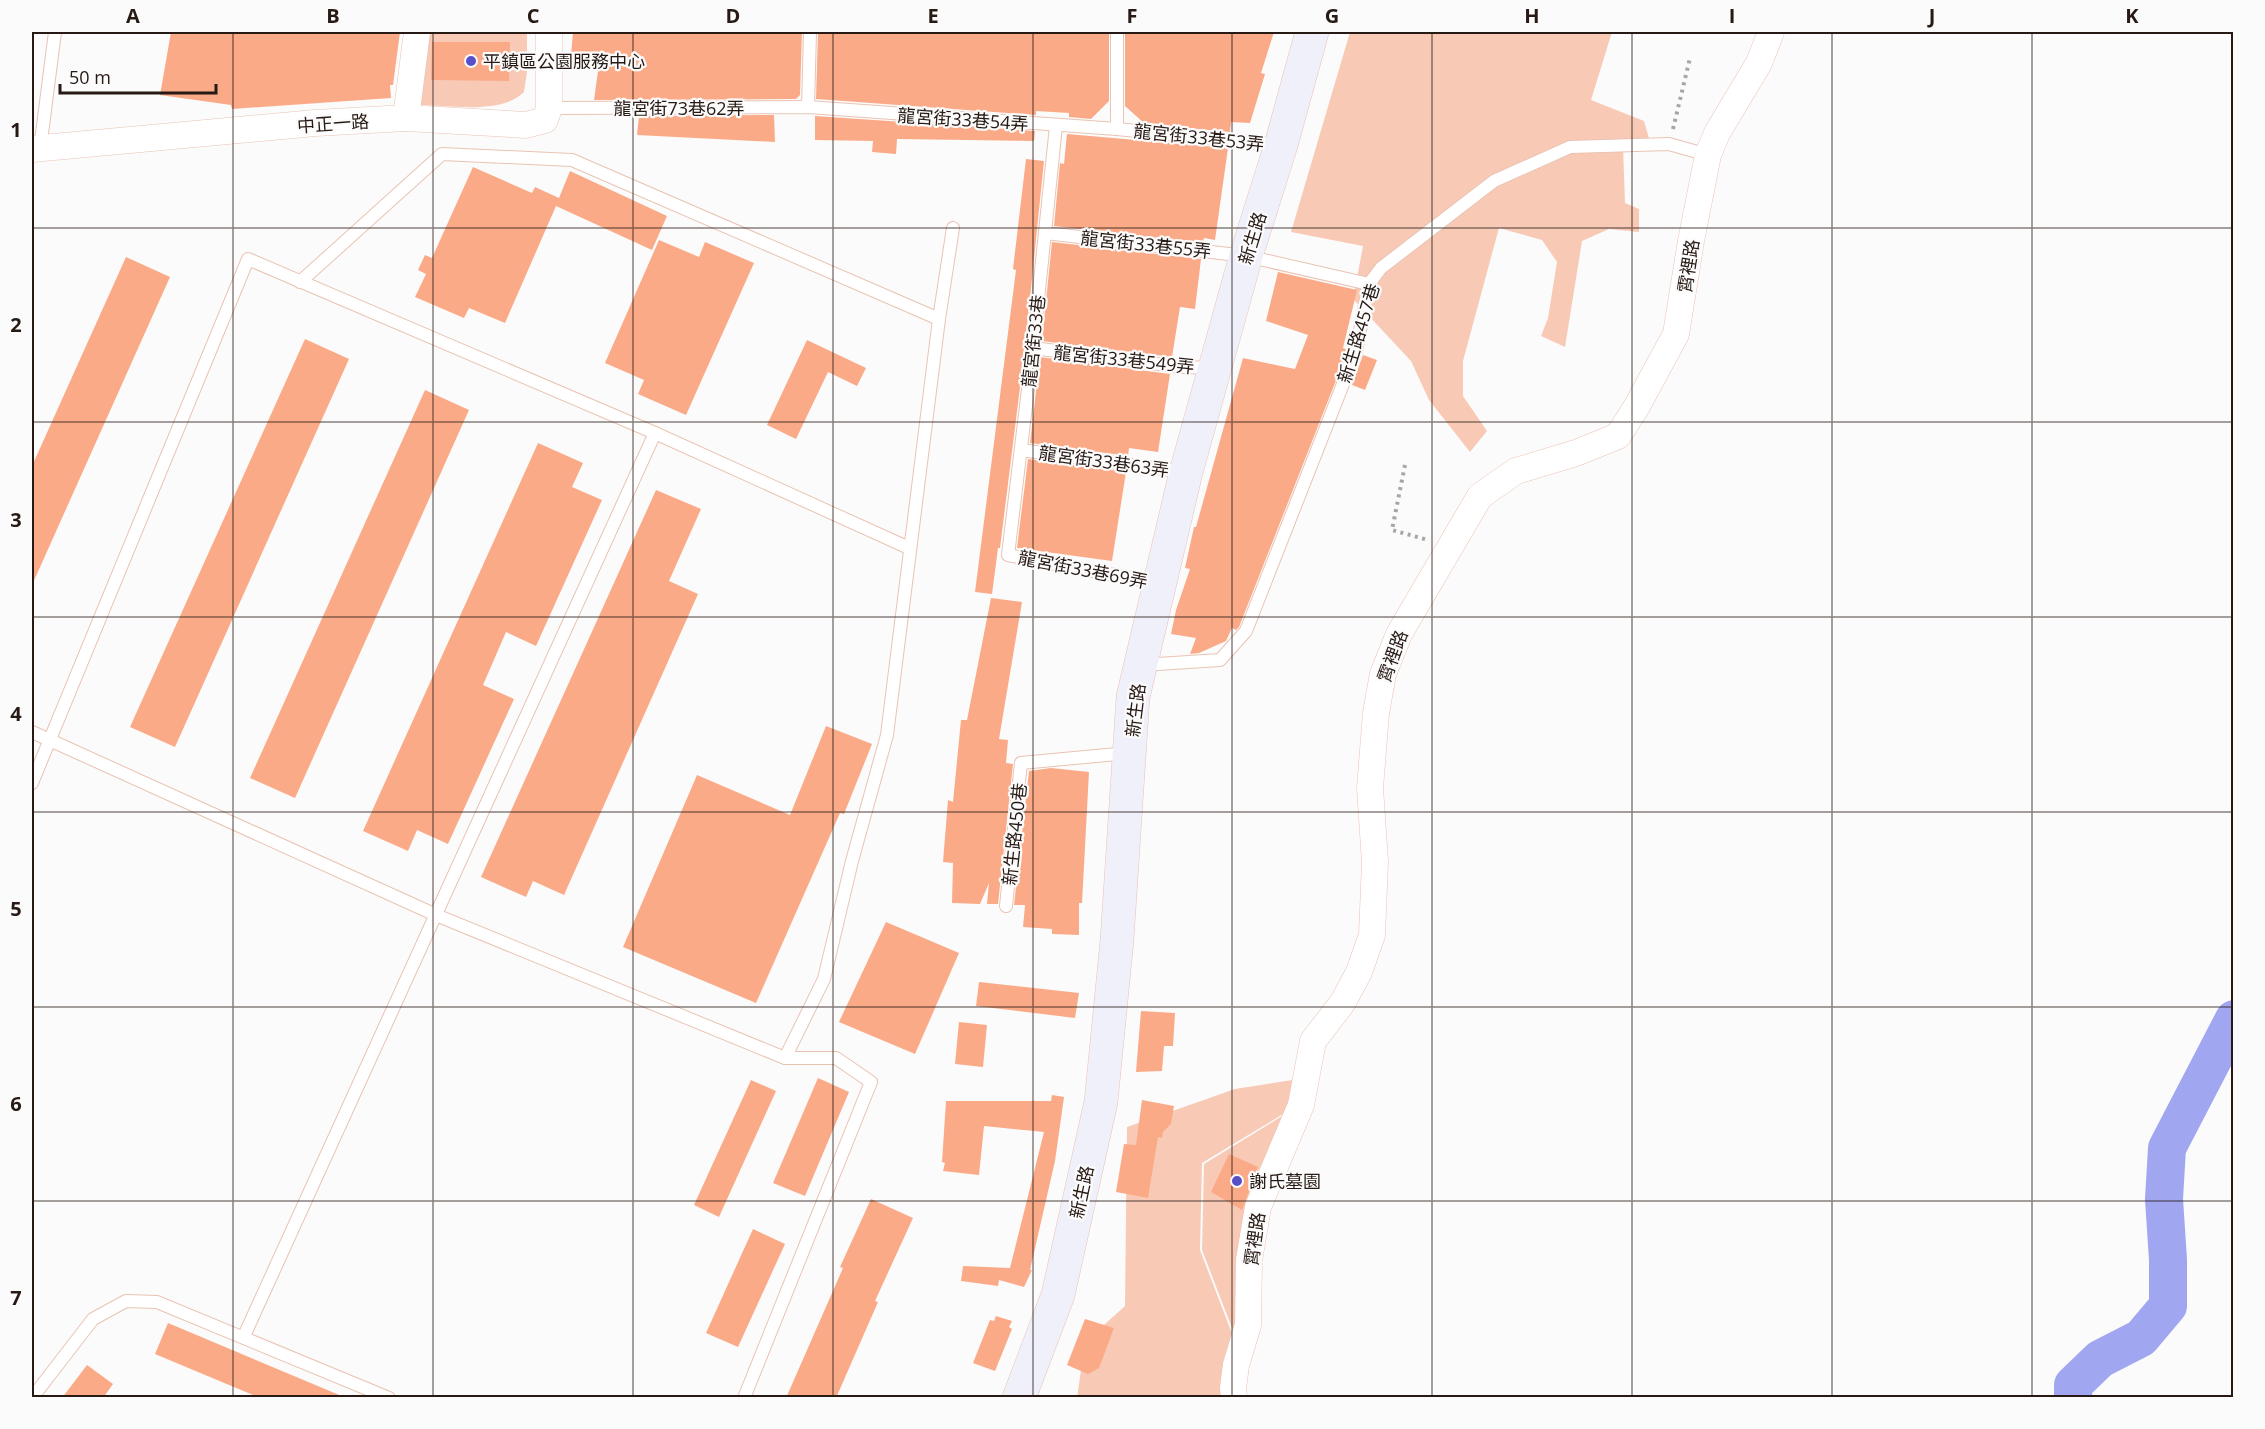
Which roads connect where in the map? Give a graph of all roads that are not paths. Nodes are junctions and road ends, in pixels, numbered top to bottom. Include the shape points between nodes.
1 (55, 32) edge
2 (417, 32) edge
3 (549, 32) edge
4 (810, 32) edge
5 (1117, 32) edge
6 (1312, 32) edge
7 (1772, 32) edge
8 (808, 107) junction
9 (549, 108) junction
10 (406, 118) junction
11 (1056, 126) junction
12 (1117, 129) junction
13 (1281, 146) junction
14 (36, 149) edge
15 (1708, 155) junction
16 (954, 228) dead end
17 (1046, 233) junction
18 (1246, 256) junction
19 (300, 282) junction
20 (1369, 284) junction
21 (939, 319) junction
22 (1033, 348) junction
23 (1215, 368) junction
24 (655, 433) junction
25 (1021, 450) junction
26 (1186, 472) junction
27 (909, 548) junction
28 (1008, 555) joint
29 (1159, 584) junction
30 (1141, 665) junction
31 (32, 732) edge
32 (50, 741) junction
33 (1130, 753) junction
34 (32, 783) edge
35 (1006, 906) dead end
36 (436, 915) junction
37 (785, 1058) junction
38 (244, 1336) junction
39 (32, 1398) edge
40 (389, 1398) edge
41 (744, 1398) edge
42 (1019, 1398) edge
43 (1234, 1398) edge

1 - 14 lane
2 - 10 street
3 - 9 street
4 - 8 lane
5 - 12 lane
6 - 13 street, 新生路
7 - 15 street, 霄裡路
8 - 9 lane, 龍宮街73巷62弄
8 - 11 lane, 龍宮街33巷54弄
9 - 10 street, 中正一路 via 545,120 526,125
10 - 14 street, 中正一路
11 - 12 lane, 龍宮街33巷54弄
11 - 17 lane, 龍宮街33巷
12 - 13 lane, 龍宮街33巷53弄
13 - 18 street, 新生路
15 - 20 lane, 新生路457巷 via 1669,144 1570,147 1494,181 1381,268
15 - 43 street, 霄裡路 via 1676,334 1618,436 1516,471 1480,496 1398,634 1383,674 1376,713 1370,788 1375,861 1372,934 1343,1002 1313,1041 1301,1105 1258,1207 1249,1260 1248,1326 1236,1365
16 - 21 lane
17 - 18 lane, 龍宮街33巷55弄
17 - 22 lane, 龍宮街33巷
18 - 20 lane, 龍宮街33巷55弄
18 - 23 street, 新生路
19 - 21 lane via 442,154 572,160
19 - 24 lane
19 - 32 lane via 248,259
20 - 30 lane, 新生路457巷 via 1356,351 1246,631 1220,660
21 - 27 lane
22 - 23 lane, 龍宮街33巷549弄
22 - 25 lane, 龍宮街33巷
23 - 26 street, 新生路
24 - 27 lane
24 - 36 lane
25 - 26 lane, 龍宮街33巷63弄
25 - 28 lane, 龍宮街33巷
26 - 29 street, 新生路
27 - 37 lane via 887,735 824,979
28 - 29 lane, 龍宮街33巷69弄
29 - 30 street, 新生路
30 - 33 street, 新生路 via 1133,697
31 - 32 lane
32 - 34 lane
32 - 36 lane
33 - 35 lane, 新生路450巷 via 1021,763
33 - 42 street, 新生路 via 1118,940 1101,1102 1058,1296
36 - 37 lane
36 - 38 lane
37 - 41 lane via 836,1058 871,1082
38 - 39 lane via 157,1302 126,1301 93,1319
38 - 40 lane

